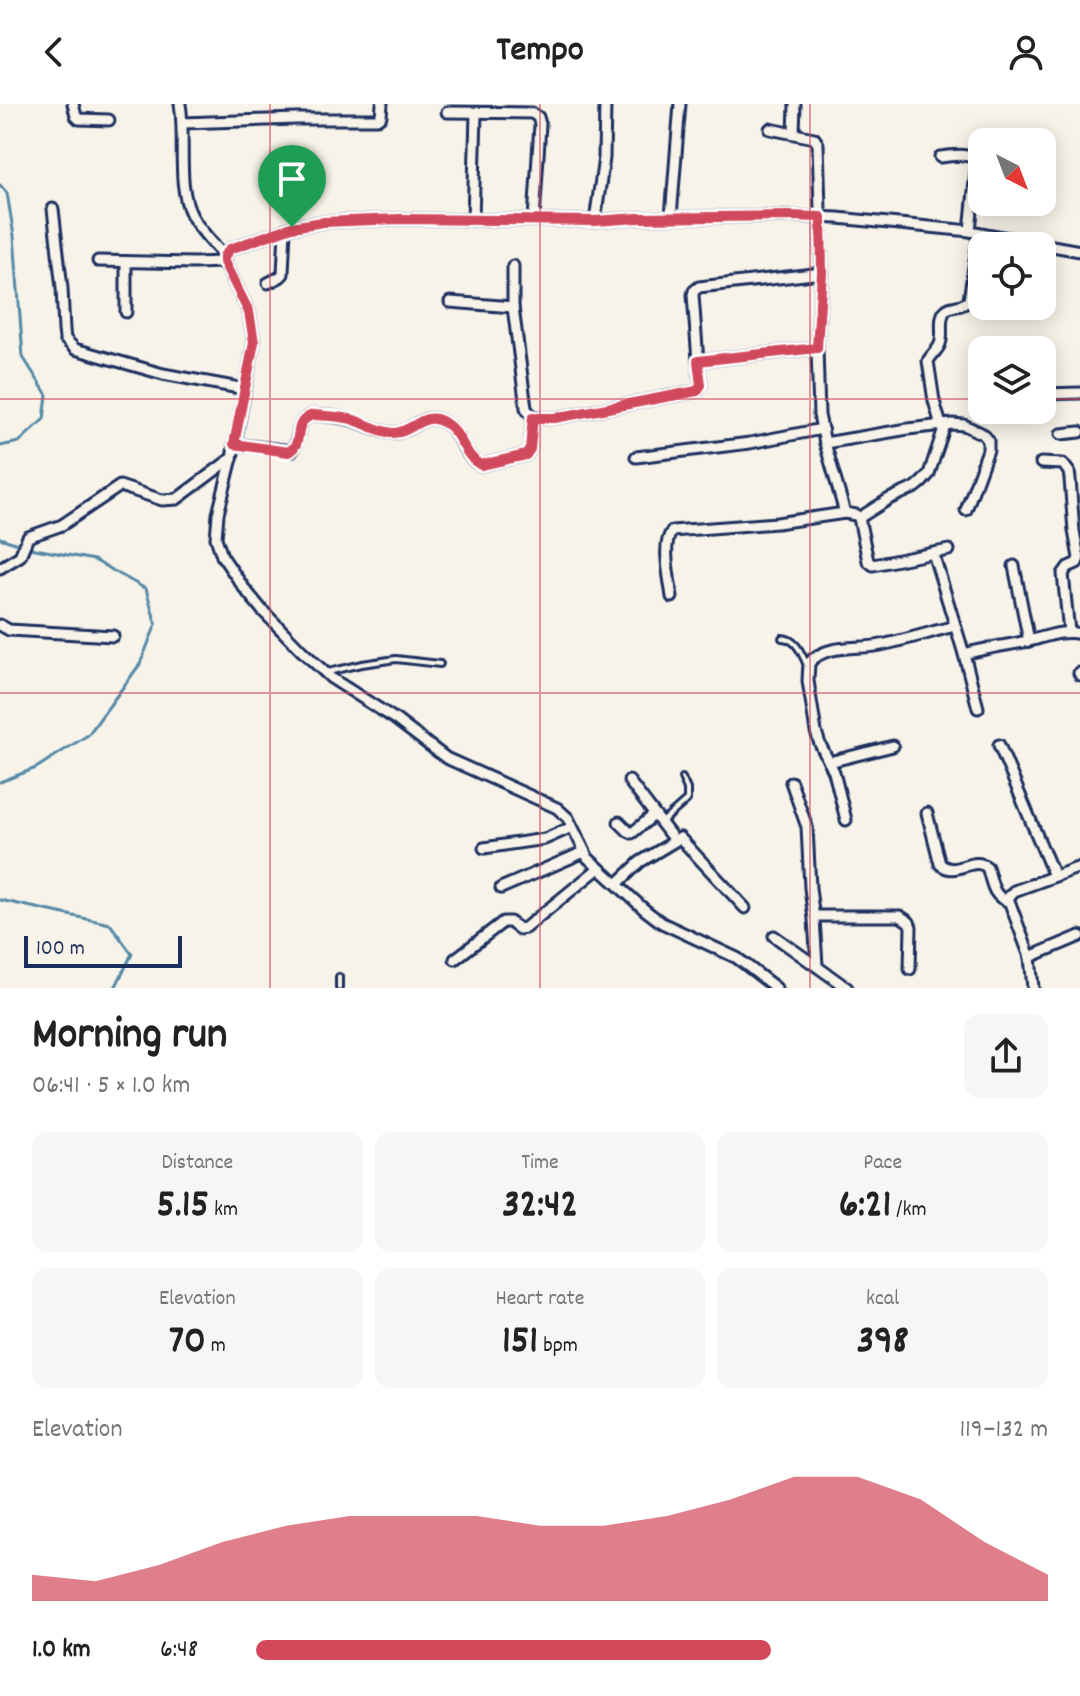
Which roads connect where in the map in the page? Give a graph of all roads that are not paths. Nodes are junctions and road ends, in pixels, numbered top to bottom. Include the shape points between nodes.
1 (73, 104) edge
2 (180, 104) edge
3 (382, 104) edge
4 (605, 104) edge
5 (680, 104) edge
6 (795, 104) edge
7 (447, 112) dead end
8 (476, 113) junction
9 (109, 120) dead end
10 (183, 123) junction
11 (770, 129) dead end
12 (794, 133) junction
13 (940, 157) dead end
14 (968, 157) edge
15 (53, 209) dead end
16 (975, 216) edge
17 (671, 217) junction
18 (821, 217) junction
19 (473, 220) junction
20 (534, 220) junction
21 (595, 221) junction
22 (285, 229) junction
23 (974, 232) joint
24 (1056, 247) edge
25 (1080, 251) edge
26 (224, 259) junction
27 (98, 261) dead end
28 (126, 262) junction
29 (513, 266) dead end
30 (822, 273) junction
31 (268, 283) dead end
32 (968, 301) edge
33 (450, 302) dead end
34 (513, 307) junction
35 (126, 312) dead end
36 (817, 348) junction
37 (698, 361) junction
38 (245, 389) junction
39 (1080, 393) edge
40 (1056, 394) edge
41 (533, 417) junction
42 (943, 425) junction
43 (822, 429) junction
44 (1080, 432) edge
45 (1061, 434) dead end
46 (825, 443) junction
47 (234, 444) junction
48 (636, 457) dead end
49 (232, 458) junction
50 (1041, 463) dead end
51 (966, 510) dead end
52 (845, 513) junction
53 (859, 518) junction
54 (949, 550) dead end
55 (933, 553) junction
56 (1014, 566) dead end
57 (0, 568) edge
58 (672, 597) dead end
59 (0, 625) edge
60 (955, 626) junction
61 (1075, 633) edge
62 (113, 636) dead end
63 (782, 638) dead end
64 (1029, 641) junction
65 (964, 654) junction
66 (440, 664) dead end
67 (808, 667) junction
68 (325, 673) junction
69 (978, 708) dead end
70 (999, 745) dead end
71 (893, 746) dead end
72 (829, 762) junction
73 (682, 778) dead end
74 (629, 781) dead end
75 (791, 782) dead end
76 (927, 813) dead end
77 (657, 819) junction
78 (846, 820) dead end
79 (619, 822) dead end
80 (572, 827) junction
81 (674, 840) junction
82 (484, 848) dead end
83 (584, 852) junction
84 (1080, 867) edge
85 (599, 868) junction
86 (1054, 876) junction
87 (617, 884) junction
88 (501, 888) dead end
89 (1008, 901) junction
90 (745, 908) dead end
91 (814, 916) junction
92 (774, 936) dead end
93 (1080, 936) edge
94 (1030, 957) junction
95 (455, 959) dead end
96 (817, 965) junction
97 (910, 969) dead end
98 (339, 977) dead end
99 (339, 988) edge
100 (776, 988) edge
101 (847, 988) edge
102 (1033, 988) edge

1 - 9 street via 79,119
2 - 10 street
3 - 10 street via 377,119
4 - 21 street
5 - 17 street
6 - 12 street
7 - 8 street
8 - 19 street
8 - 20 street via 538,117
10 - 26 street via 187,203
11 - 12 street
12 - 18 street via 817,141
13 - 14 street
15 - 38 street via 69,344 163,374
16 - 23 street
17 - 18 street
17 - 21 street
18 - 23 street
18 - 30 street
19 - 20 street
19 - 22 street via 323,222
20 - 21 street
22 - 26 street via 230,249
22 - 31 street via 283,274
24 - 25 street
26 - 28 street
26 - 38 street via 251,322 254,342
27 - 28 street
28 - 35 street
29 - 34 street
30 - 36 street
30 - 37 street via 696,288
32 - 42 street via 945,310 940,346 928,361
33 - 34 street
34 - 41 street via 526,408
36 - 37 street
36 - 43 street
37 - 41 street via 697,391 555,418
38 - 47 street
39 - 40 street
41 - 47 street via 526,455 481,465 448,425 431,418 395,433 350,419 313,415 301,423 292,451
42 - 46 street
42 - 51 street via 964,425 988,440
42 - 53 street via 922,482
43 - 46 street
43 - 48 street
44 - 45 street
46 - 52 street
47 - 49 street
49 - 57 street via 177,499 162,500 120,486 62,525 28,537 20,556
49 - 68 street via 218,514 216,538 222,556 262,610
50 - 61 street via 1063,464 1069,472 1079,558 1063,574
52 - 53 street
52 - 58 street via 672,531 666,547
53 - 55 street via 873,565
54 - 55 street
55 - 60 street
56 - 64 street
59 - 62 street via 9,630
60 - 65 street
60 - 67 street via 878,646 840,649 813,659
61 - 64 street
63 - 67 lane via 794,642
64 - 65 street
65 - 69 street
66 - 68 lane via 396,659
67 - 72 street via 816,732
68 - 80 street via 446,758 564,812
70 - 86 street
71 - 72 street
72 - 78 street
73 - 77 lane via 687,800
74 - 77 street
75 - 91 street via 807,827
76 - 89 street via 940,864 951,869 985,864 996,895
77 - 79 street via 632,833
77 - 81 street
80 - 82 street via 545,839
80 - 83 street
81 - 87 street
81 - 90 street via 681,838
83 - 85 street
83 - 88 street
84 - 86 street
85 - 87 street
85 - 95 street via 525,928 503,922
86 - 89 street via 1014,891
87 - 100 street via 662,923 737,958
89 - 94 street
91 - 96 street
91 - 97 street via 900,916 911,927
92 - 96 street
93 - 94 street
94 - 102 street
96 - 101 street
98 - 99 lane

